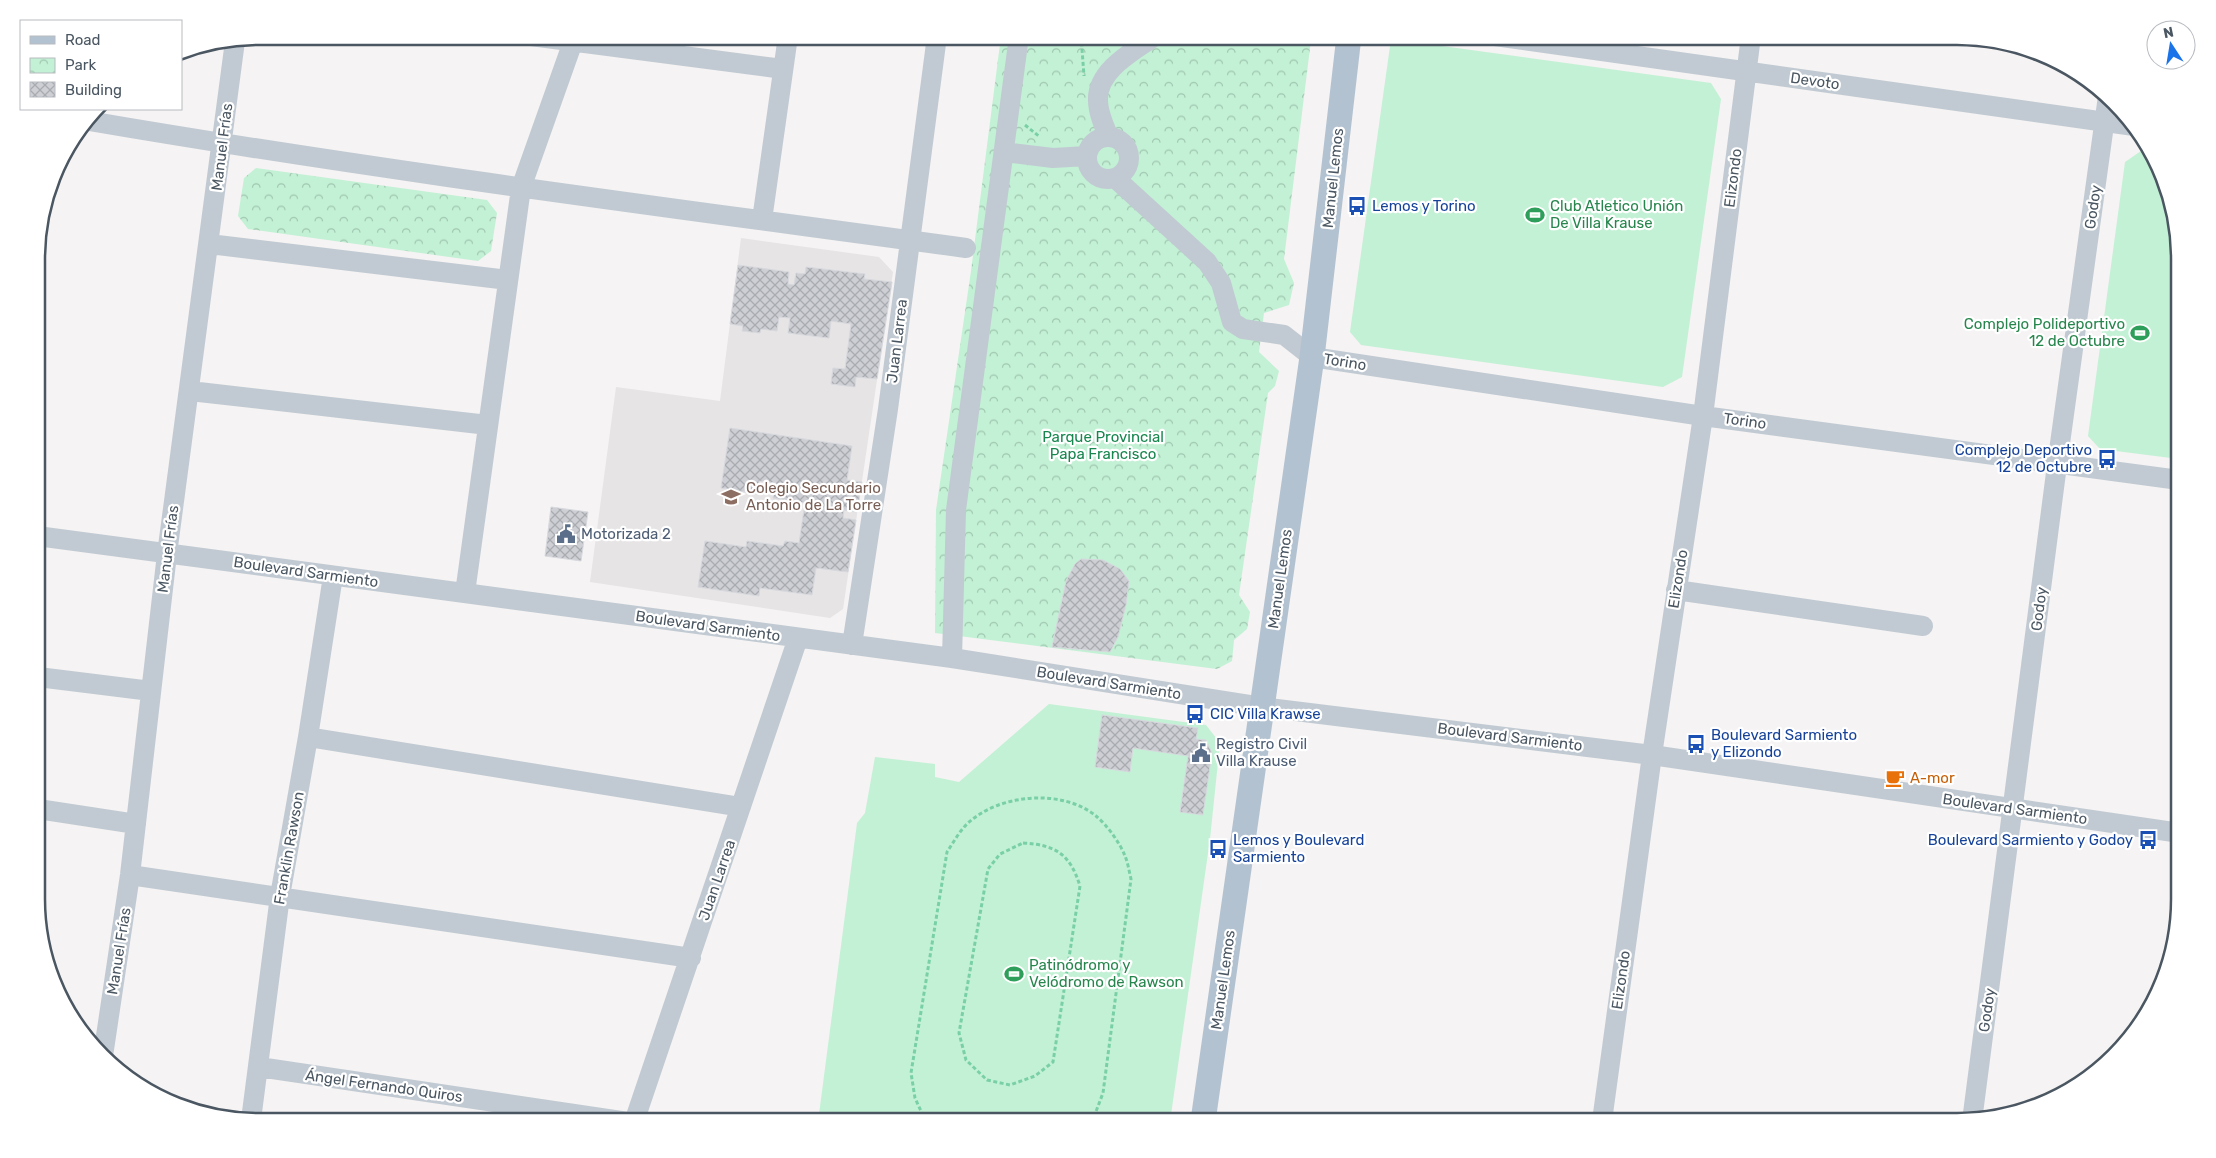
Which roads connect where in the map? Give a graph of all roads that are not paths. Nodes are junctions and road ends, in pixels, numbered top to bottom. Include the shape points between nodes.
1 (572, 45) edge
2 (616, 45) edge
3 (787, 45) edge
4 (935, 45) edge
5 (1018, 45) edge
6 (1143, 45) edge
7 (1348, 45) edge
8 (1558, 45) edge
9 (1750, 45) edge
10 (234, 47) edge
11 (783, 69) junction
12 (1746, 72) junction
13 (2106, 106) edge
14 (95, 122) edge
15 (2104, 122) junction
16 (2123, 125) edge
17 (1109, 137) junction
18 (222, 144) junction
19 (1004, 152) junction
20 (1087, 156) junction
21 (1115, 178) junction
22 (520, 188) junction
23 (762, 220) junction
24 (910, 241) junction
25 (209, 244) junction
26 (966, 248) dead end
27 (508, 280) junction
28 (1312, 357) junction
29 (190, 391) junction
30 (1703, 416) junction
31 (488, 425) junction
32 (2057, 465) junction
33 (2171, 479) edge
34 (45, 537) edge
35 (167, 554) junction
36 (332, 576) junction
37 (1676, 590) junction
38 (465, 594) junction
39 (1922, 626) dead end
40 (798, 638) junction
41 (852, 645) junction
42 (952, 658) junction
43 (45, 678) edge
44 (151, 691) junction
45 (1262, 707) junction
46 (308, 737) junction
47 (1652, 755) junction
48 (741, 807) junction
49 (2014, 809) junction
50 (45, 810) edge
51 (136, 824) junction
52 (2171, 832) edge
53 (130, 875) junction
54 (280, 896) junction
55 (691, 958) junction
56 (104, 1046) edge
57 (259, 1067) junction
58 (252, 1113) edge
59 (568, 1113) edge
60 (637, 1113) edge
61 (1207, 1113) edge
62 (1603, 1113) edge
63 (1973, 1113) edge

1 - 22 street
2 - 11 street
3 - 11 street
4 - 24 street, Juan Larrea
5 - 19 street
6 - 17 street via 1117,64 1100,90 1099,109
7 - 28 main road, Manuel Lemos
8 - 12 street, Devoto
9 - 12 street, Elizondo
10 - 18 street, Manuel Frías
11 - 23 street
12 - 15 street, Devoto
12 - 30 street, Elizondo
13 - 15 street, Godoy
14 - 18 street
15 - 16 street, Devoto
15 - 32 street, Godoy
17 - 20 street via 1092,144
17 - 21 street via 1122,142 1128,155 1126,169
18 - 22 street
18 - 25 street, Manuel Frías
19 - 20 street via 1053,158
19 - 42 street via 956,510
20 - 21 street via 1094,174 1100,178
21 - 28 street via 1207,262 1221,282 1232,322 1243,329 1284,335
22 - 23 street
22 - 27 street
23 - 24 street
24 - 26 street
24 - 41 street, Juan Larrea
25 - 27 street
25 - 29 street, Manuel Frías
27 - 31 street
28 - 30 street, Torino
28 - 45 main road, Manuel Lemos
29 - 31 street
29 - 35 street, Manuel Frías
30 - 32 street, Torino
30 - 37 street, Elizondo
31 - 38 street
32 - 33 street, Torino
32 - 49 street, Godoy
34 - 35 street, Boulevard Sarmiento
35 - 36 street, Boulevard Sarmiento
35 - 44 street, Manuel Frías
36 - 38 street, Boulevard Sarmiento
36 - 46 street, Franklin Rawson
37 - 39 street
37 - 47 street, Elizondo
38 - 40 street, Boulevard Sarmiento
40 - 41 street, Boulevard Sarmiento
40 - 48 street, Juan Larrea
41 - 42 street, Boulevard Sarmiento
42 - 45 street, Boulevard Sarmiento
43 - 44 street
44 - 51 street, Manuel Frías
45 - 47 street, Boulevard Sarmiento
45 - 61 main road, Manuel Lemos
46 - 48 street
46 - 54 street, Franklin Rawson
47 - 49 street, Boulevard Sarmiento
47 - 62 street, Elizondo
48 - 55 street, Juan Larrea
49 - 52 street, Boulevard Sarmiento
49 - 63 street, Godoy
50 - 51 street
51 - 53 street, Manuel Frías
53 - 54 street
53 - 56 street, Manuel Frías
54 - 55 street
54 - 57 street, Franklin Rawson
55 - 60 street, Juan Larrea
57 - 58 street, Franklin Rawson
57 - 59 street, Ángel Fernando Quiros

